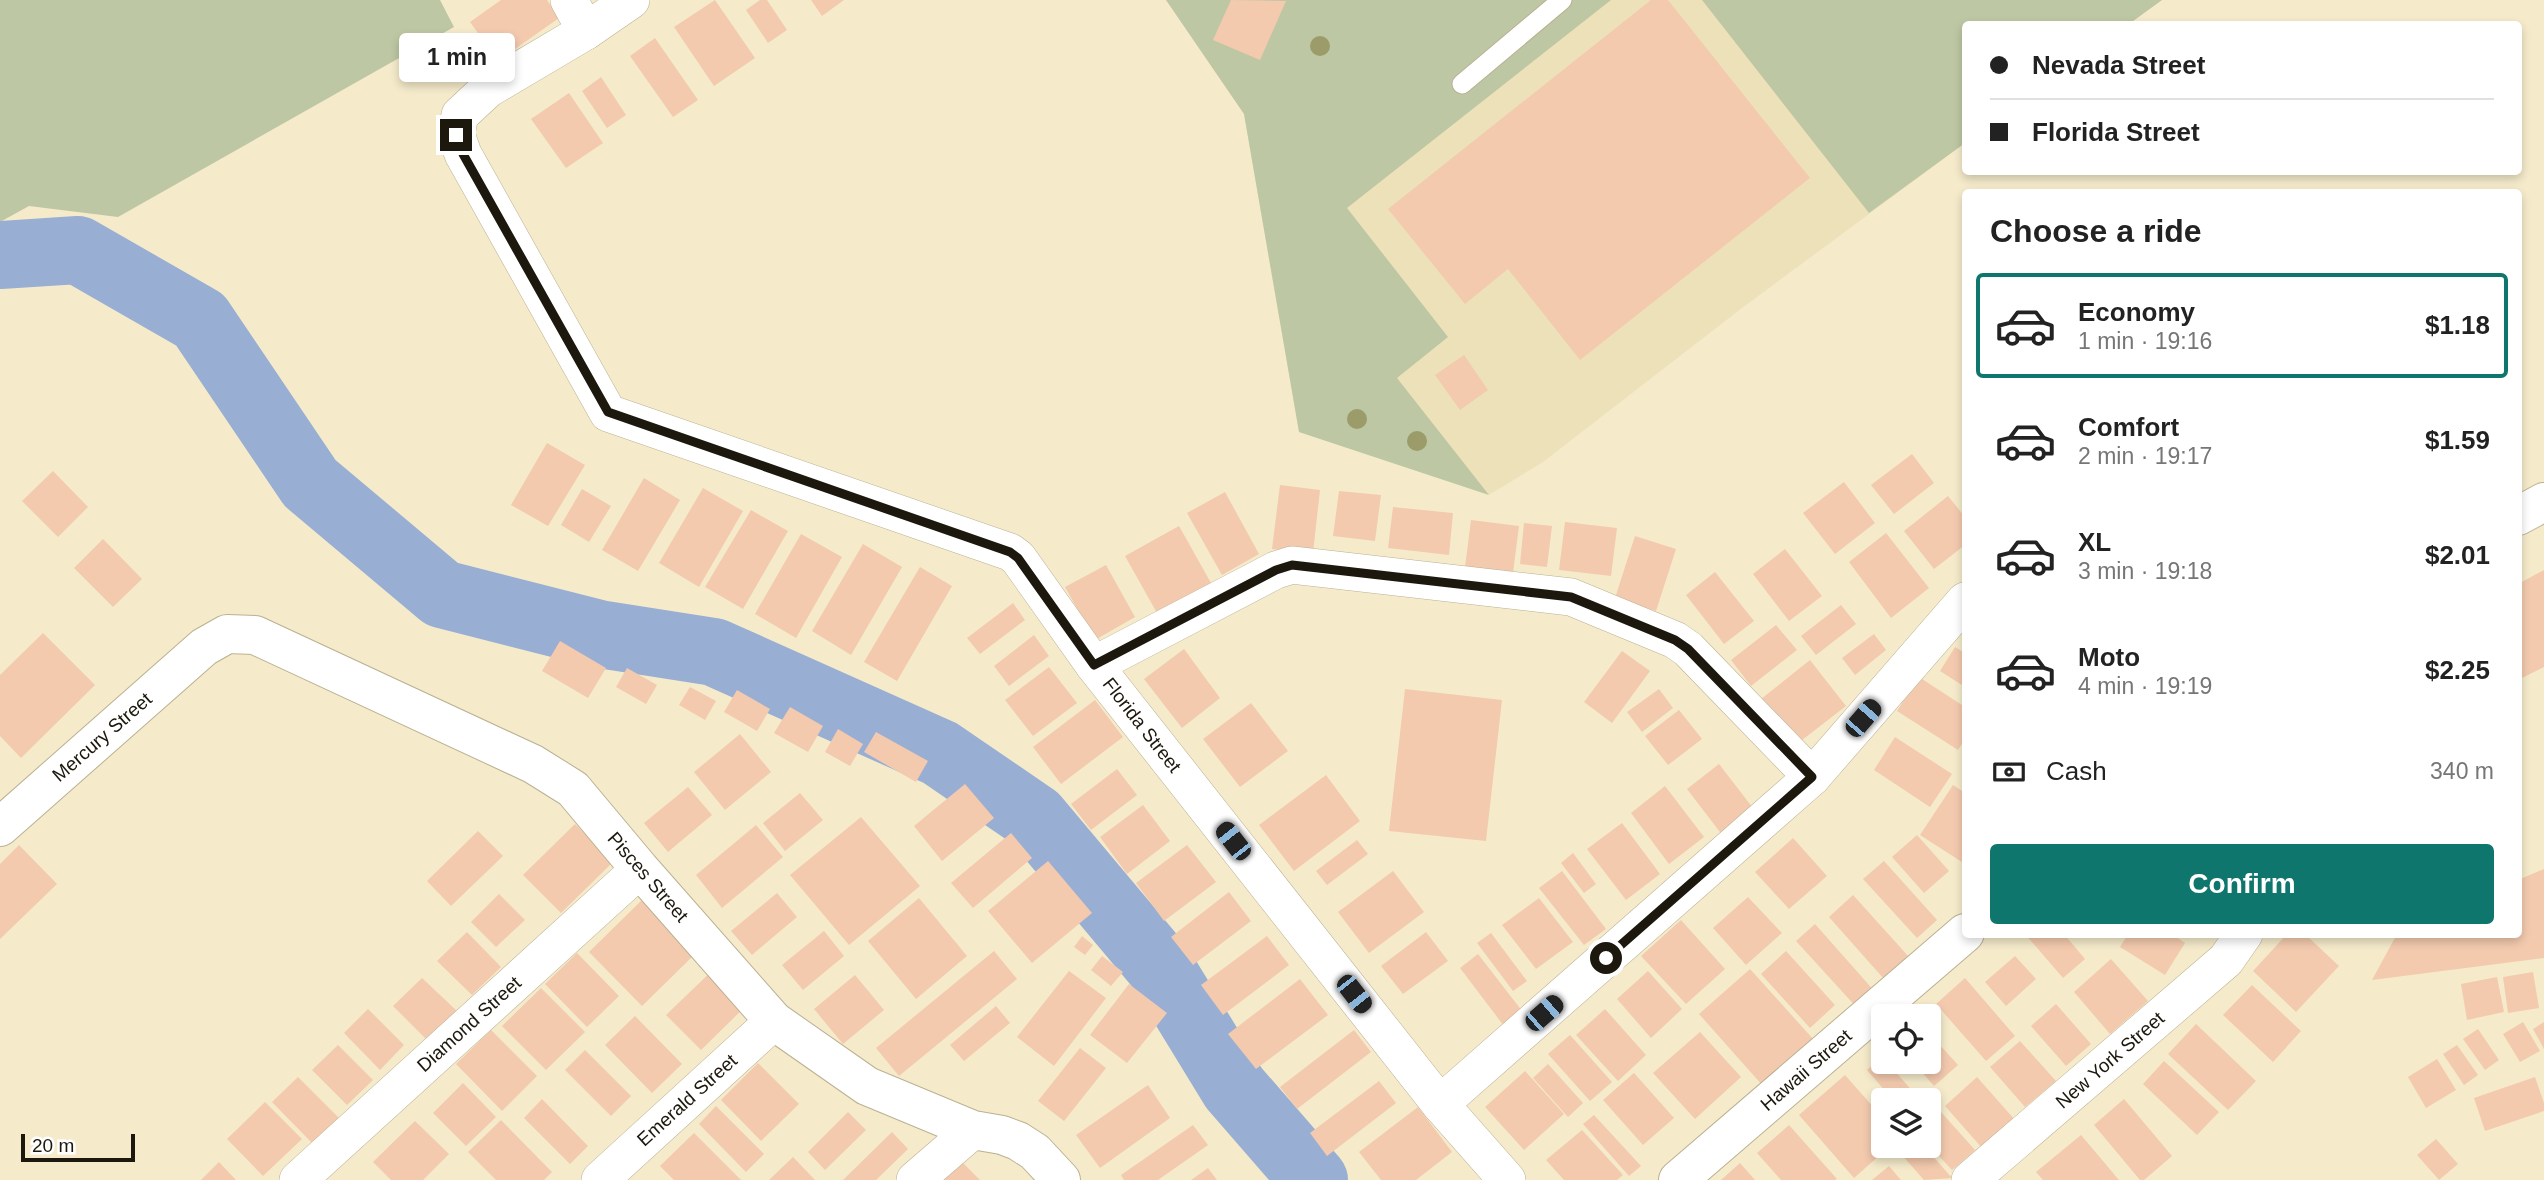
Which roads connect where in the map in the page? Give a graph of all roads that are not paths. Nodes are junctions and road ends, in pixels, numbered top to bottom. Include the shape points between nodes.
1 (631, 0) edge
2 (1562, 0) edge
3 (577, 16) edge
4 (1462, 84) dead end
5 (2544, 502) edge
6 (2522, 514) edge
7 (1962, 604) edge
8 (204, 648) joint
9 (1094, 665) junction
10 (1812, 777) junction
11 (0, 827) edge
12 (640, 869) junction
13 (1962, 936) edge
14 (2241, 938) edge
15 (774, 1021) junction
16 (1440, 1104) junction
17 (973, 1130) junction
18 (298, 1180) edge
19 (600, 1180) edge
20 (915, 1180) edge
21 (1061, 1180) edge
22 (1507, 1180) edge
23 (1678, 1180) edge
24 (1969, 1180) edge

1 - 3 street
2 - 4 lane
3 - 9 street, Florida Street via 460,115 456,135 608,412 1010,552
5 - 6 street
7 - 10 street
8 - 11 street, Mercury Street
8 - 12 street, Pisces Street via 228,634 255,635 533,764 573,789
9 - 10 street via 1292,565 1571,597 1688,649
9 - 16 street, Florida Street
10 - 16 street
12 - 15 street, Pisces Street
12 - 18 street, Diamond Street
13 - 23 street, Hawaii Street
14 - 24 street, New York Street via 2226,960
15 - 17 street, Pisces Street via 867,1086
15 - 19 street, Emerald Street
16 - 22 street, Florida Street
17 - 20 street
17 - 21 street, Pisces Street via 1018,1141

